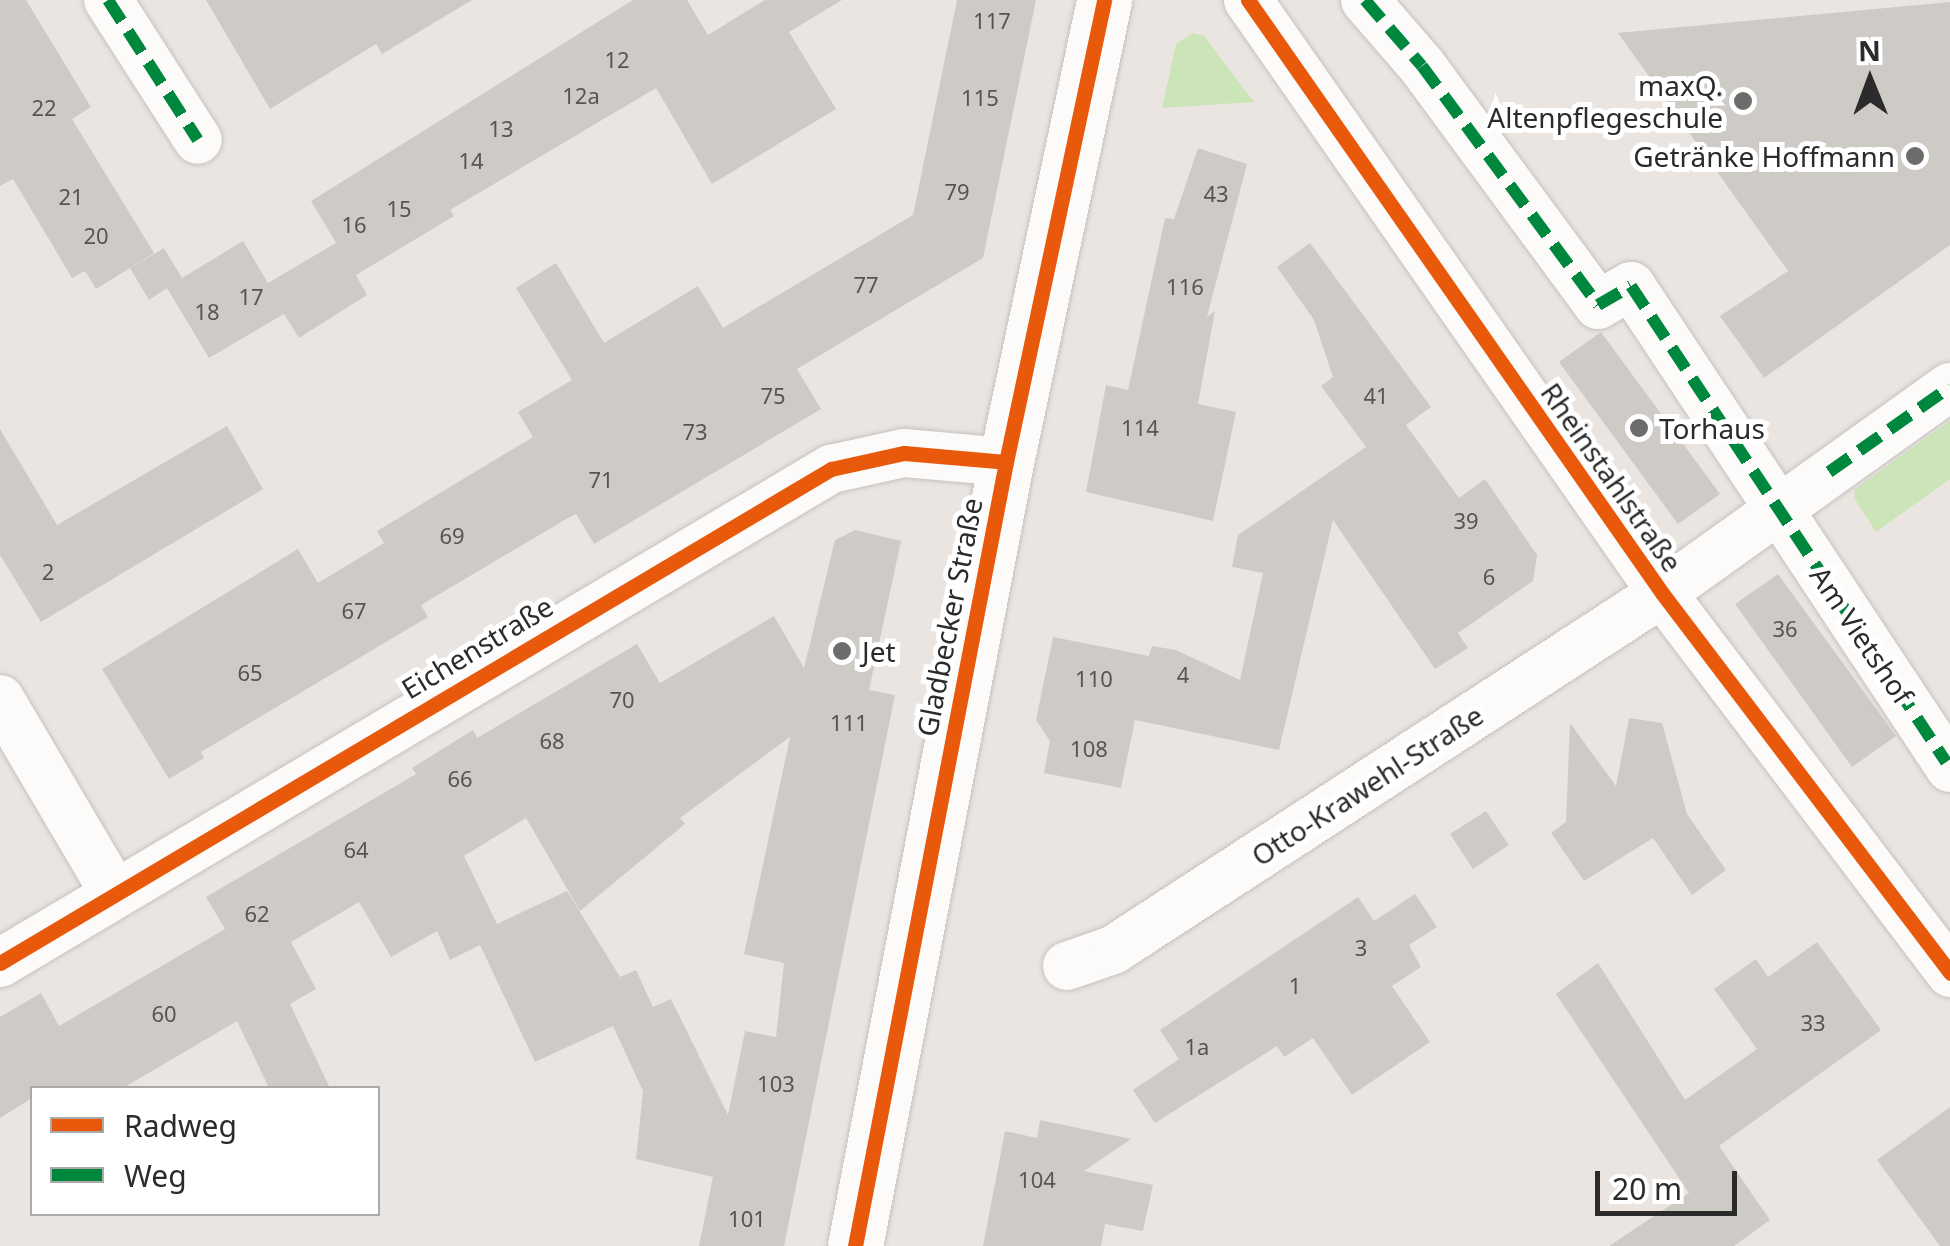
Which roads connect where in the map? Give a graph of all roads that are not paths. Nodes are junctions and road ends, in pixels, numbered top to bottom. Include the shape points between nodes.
1 (108, 0) edge
2 (1104, 0) edge
3 (1248, 0) edge
4 (1365, 0) edge
5 (198, 140) dead end
6 (1950, 386) edge
7 (1006, 462) junction
8 (1765, 488) junction
9 (1662, 593) junction
10 (0, 699) edge
11 (1948, 765) edge
12 (115, 894) junction
13 (0, 962) edge
14 (1067, 966) dead end
15 (1950, 973) edge
16 (855, 1246) edge

1 - 5 street
2 - 7 main road, Gladbecker Straße
3 - 9 street, Rheinstahlstraße
4 - 8 street, Am Vietshof via 1598,305 1631,286
6 - 8 street
7 - 12 street, Eichenstraße via 904,453 832,469
7 - 16 main road, Gladbecker Straße
8 - 9 street
8 - 11 street, Am Vietshof
9 - 14 street, Otto-Krawehl-Straße via 1113,950
9 - 15 street, Rheinstahlstraße
10 - 12 street
12 - 13 street, Eichenstraße

